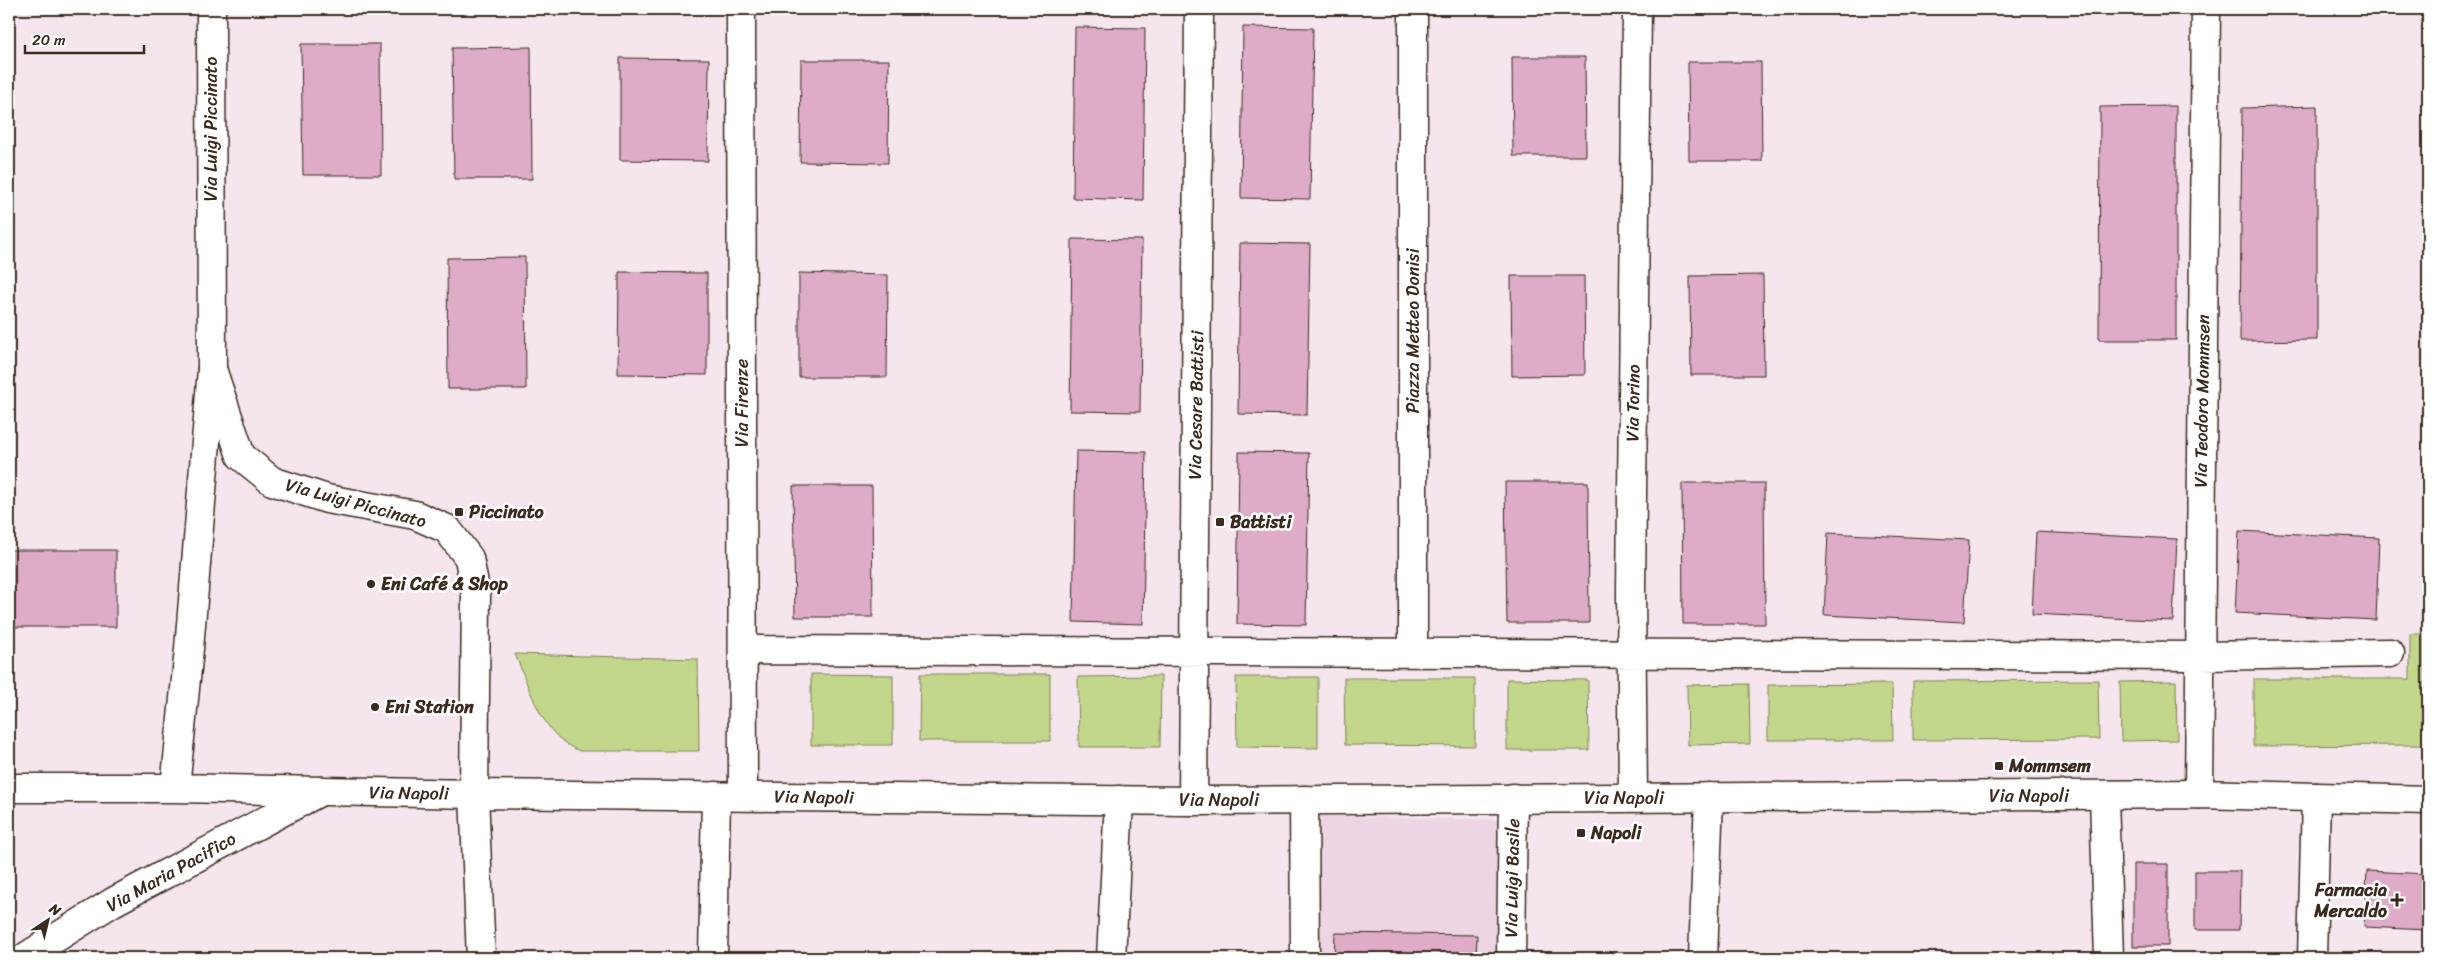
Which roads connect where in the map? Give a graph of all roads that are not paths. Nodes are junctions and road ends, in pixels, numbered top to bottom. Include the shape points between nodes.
1 (211, 9) edge
2 (740, 9) edge
3 (1199, 9) edge
4 (1413, 9) edge
5 (1638, 9) edge
6 (2206, 9) edge
7 (212, 369) junction
8 (742, 650) junction
9 (1194, 651) junction
10 (1413, 652) junction
11 (2390, 653) dead end
12 (1632, 654) junction
13 (2200, 656) junction
14 (9, 788) edge
15 (175, 788) junction
16 (321, 790) junction
17 (474, 794) junction
18 (2199, 794) junction
19 (716, 796) junction
20 (743, 796) junction
21 (2104, 796) junction
22 (1709, 797) junction
23 (2316, 797) junction
24 (1512, 798) junction
25 (1633, 798) junction
26 (1118, 800) junction
27 (1304, 800) junction
28 (2428, 800) edge
29 (1193, 801) junction
30 (24, 958) edge
31 (481, 958) edge
32 (713, 958) edge
33 (1111, 958) edge
34 (1305, 958) edge
35 (1511, 958) edge
36 (1703, 958) edge
37 (2109, 958) edge
38 (2312, 958) edge

1 - 7 street, Via Luigi Piccinato
2 - 8 street, Via Firenze
3 - 9 street, Via Cesare Battisti
4 - 10 street, Piazza Metteo Donisi
5 - 12 street, Via Torino
6 - 13 street, Via Teodoro Mommsen
7 - 15 street, Via Luigi Piccinato
7 - 17 street, Via Luigi Piccinato via 241,456 272,481 327,499 416,516 447,529 469,558 476,595
8 - 9 street
8 - 20 street, Via Firenze
9 - 10 street
9 - 29 street, Via Cesare Battisti
10 - 12 street
11 - 13 street
12 - 13 street
12 - 25 street, Via Torino
13 - 18 street, Via Teodoro Mommsen
14 - 15 street, Via Napoli
15 - 16 street, Via Napoli
16 - 17 street, Via Napoli
16 - 30 street, Via Maria Pacifico via 113,902
17 - 19 street, Via Napoli
17 - 31 street, Via Luigi Piccinato
18 - 21 street, Via Napoli
18 - 23 street, Via Napoli
19 - 20 street, Via Napoli
19 - 32 street
20 - 26 street, Via Napoli
21 - 22 street, Via Napoli
21 - 37 street
22 - 25 street, Via Napoli
22 - 36 street
23 - 28 street, Via Napoli
23 - 38 street
24 - 25 street, Via Napoli
24 - 27 street, Via Napoli
24 - 35 street, Via Luigi Basile
26 - 29 street, Via Napoli
26 - 33 street
27 - 29 street, Via Napoli
27 - 34 street

